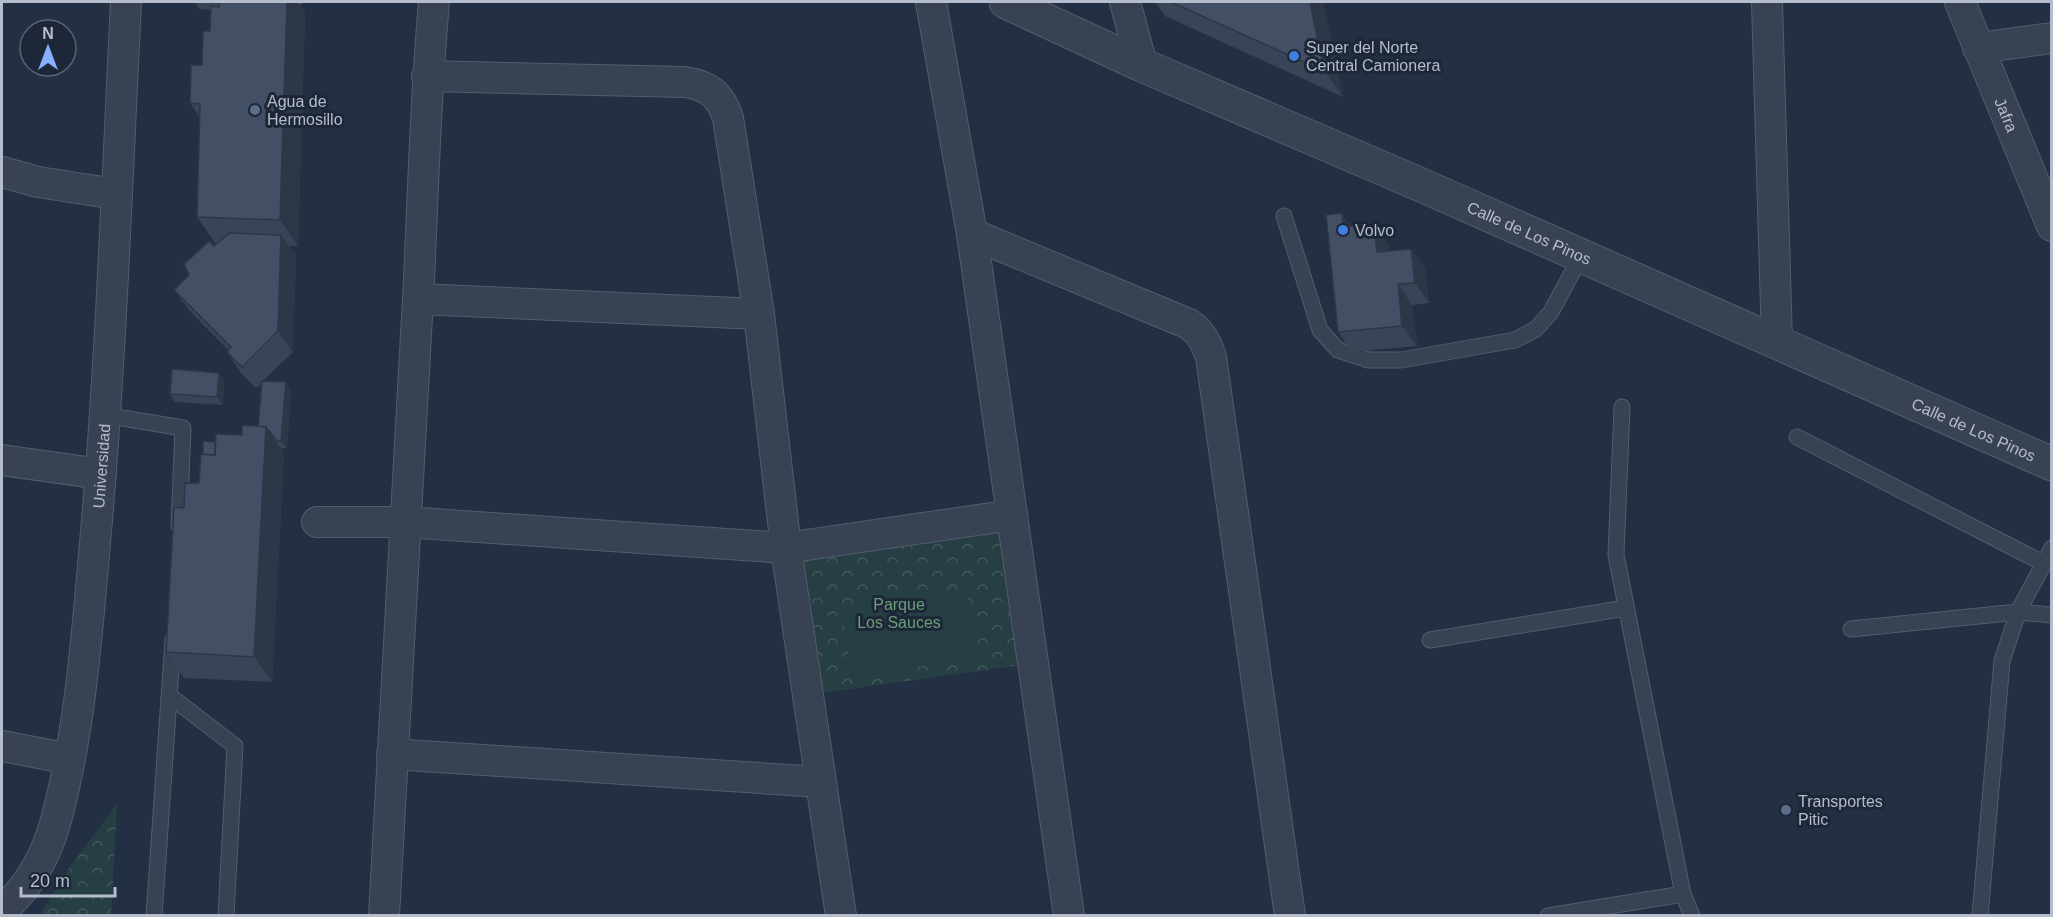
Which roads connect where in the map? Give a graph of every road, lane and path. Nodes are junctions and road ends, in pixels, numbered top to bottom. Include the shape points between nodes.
1 (126, 2) edge
2 (434, 2) edge
3 (931, 2) edge
4 (1125, 2) edge
5 (1767, 2) edge
6 (1960, 2) edge
7 (1024, 5) edge
8 (2052, 38) edge
9 (1978, 48) junction
10 (1142, 65) junction
11 (428, 76) junction
12 (2, 172) edge
13 (116, 194) junction
14 (1284, 216) dead end
15 (2052, 226) edge
16 (972, 234) junction
17 (1581, 256) junction
18 (418, 299) junction
19 (759, 314) junction
20 (1777, 342) junction
21 (1622, 407) dead end
22 (104, 415) junction
23 (1797, 437) dead end
24 (2, 460) edge
25 (2052, 464) edge
26 (101, 474) junction
27 (1012, 515) junction
28 (317, 522) dead end
29 (404, 522) junction
30 (178, 545) edge
31 (786, 548) junction
32 (2052, 548) edge
33 (2043, 563) junction
34 (1626, 608) junction
35 (2018, 612) junction
36 (2052, 615) edge
37 (174, 627) edge
38 (1851, 629) dead end
39 (1430, 640) dead end
40 (171, 697) junction
41 (2, 746) edge
42 (392, 754) junction
43 (70, 759) junction
44 (820, 782) junction
45 (1683, 894) junction
46 (2, 910) edge
47 (154, 915) edge
48 (226, 915) edge
49 (384, 915) edge
50 (841, 915) edge
51 (1069, 915) edge
52 (1290, 915) edge
53 (1548, 915) edge
54 (1692, 915) edge
55 (1980, 915) edge

1 - 13 street, Universidad
2 - 11 street
3 - 16 street
4 - 10 street
5 - 20 street
6 - 9 street, Jafra
7 - 10 street, Calle de Los Pinos
8 - 9 street
9 - 15 street, Jafra
10 - 17 street, Calle de Los Pinos
11 - 18 street
11 - 19 street via 685,82 702,85 714,93 728,118
12 - 13 street
13 - 22 street, Universidad
14 - 17 lane via 1320,330 1338,350 1368,360 1401,360 1515,340 1536,329 1551,312
16 - 27 street
16 - 52 street via 1189,324 1206,342
17 - 20 street, Calle de Los Pinos
18 - 19 street
18 - 29 street
19 - 31 street
20 - 25 street, Calle de Los Pinos
21 - 34 lane via 1616,555
22 - 26 street, Universidad
22 - 30 lane via 183,428
23 - 33 lane
24 - 26 street
26 - 43 street, Universidad via 89,619
27 - 31 street
27 - 51 street
28 - 29 street
29 - 31 street
29 - 42 street
31 - 44 street
32 - 33 lane
33 - 35 lane
34 - 39 lane
34 - 45 lane
35 - 36 lane
35 - 38 lane
35 - 55 lane via 2002,661
37 - 40 lane
40 - 47 lane
40 - 48 lane via 235,746
41 - 43 street
42 - 44 street
42 - 49 street
43 - 46 street, Universidad via 56,822 37,869 13,902
44 - 50 street
45 - 53 lane
45 - 54 lane

